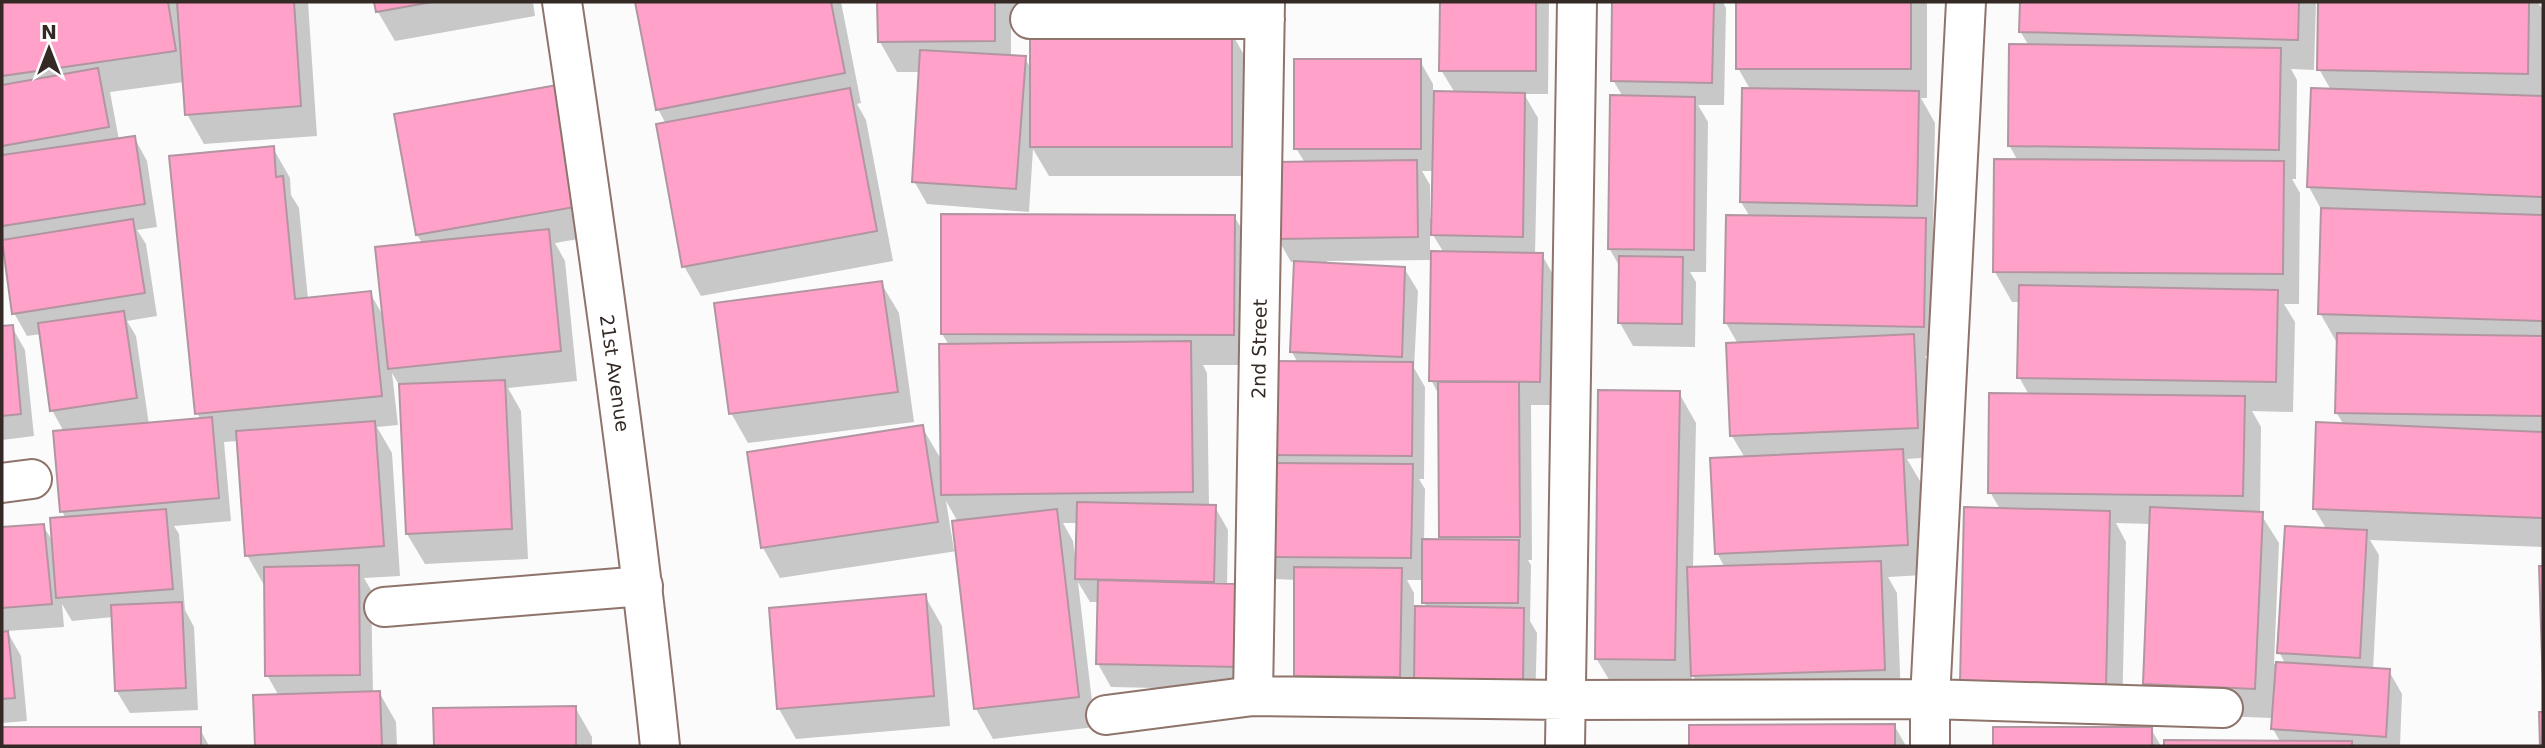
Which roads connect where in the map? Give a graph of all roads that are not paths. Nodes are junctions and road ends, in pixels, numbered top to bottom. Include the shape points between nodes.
1 (562, 2) edge
2 (1577, 2) edge
3 (1966, 2) edge
4 (1265, 10) edge
5 (1030, 19) dead end
6 (643, 586) junction
7 (384, 607) dead end
8 (1253, 696) junction
9 (1930, 699) junction
10 (1565, 700) junction
11 (2223, 708) dead end
12 (1106, 715) dead end
13 (660, 746) edge
14 (1564, 746) edge
15 (1930, 746) edge

1 - 6 street, 21st Avenue
2 - 10 street
3 - 9 street
4 - 5 street
4 - 8 street, 2nd Street
6 - 7 street
6 - 13 street, 21st Avenue
8 - 10 street
8 - 12 street
9 - 10 street
9 - 11 street
9 - 15 street
10 - 14 street

